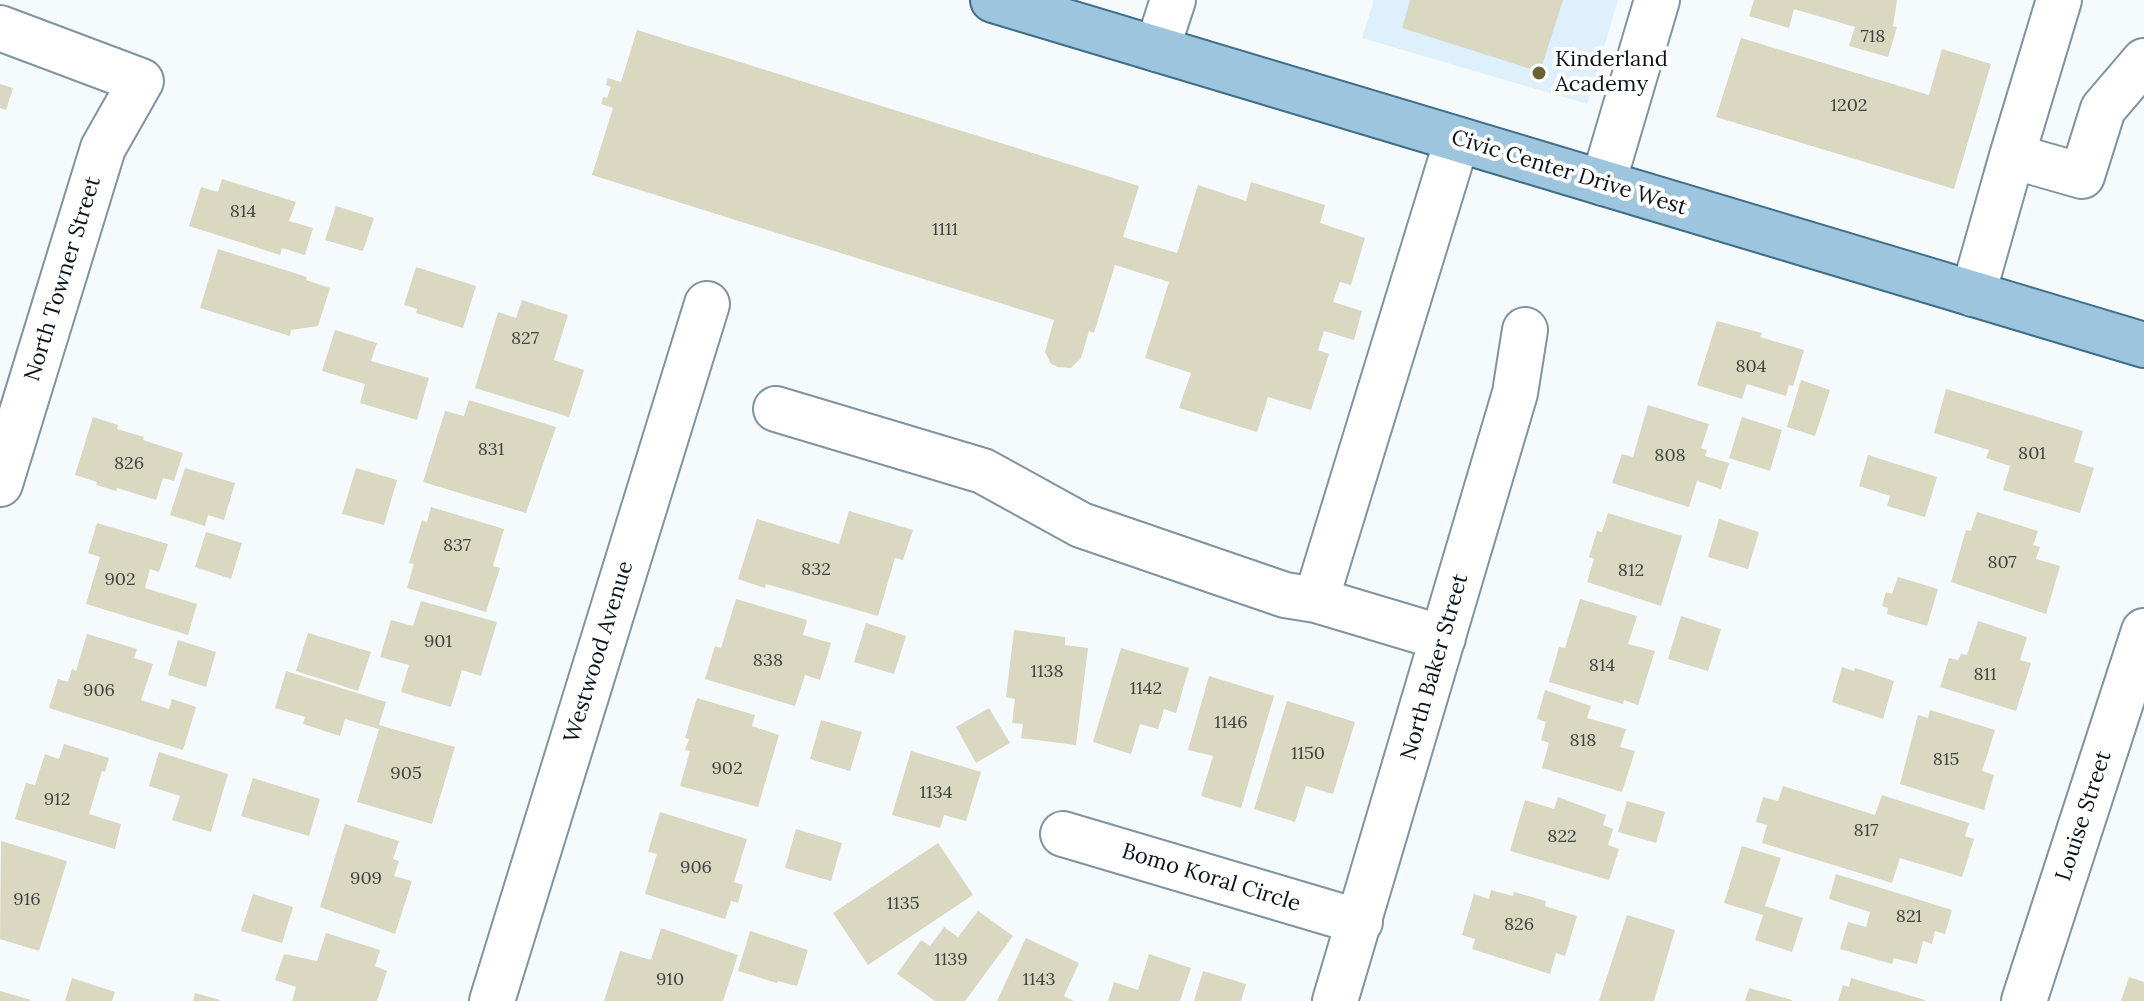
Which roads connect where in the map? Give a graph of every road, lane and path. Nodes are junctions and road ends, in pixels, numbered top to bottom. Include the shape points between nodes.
1 (993, 0) edge
2 (1173, 0) edge
3 (1657, 0) edge
4 (2059, 0) edge
5 (0, 28) edge
6 (1157, 49) junction
7 (2144, 61) edge
8 (1457, 140) junction
9 (2012, 156) junction
10 (1603, 183) junction
11 (1973, 294) junction
12 (707, 304) dead end
13 (1525, 330) dead end
14 (2144, 345) edge
15 (776, 409) dead end
16 (0, 484) edge
17 (1316, 600) junction
18 (2144, 631) edge
19 (1443, 638) junction
20 (1063, 834) dead end
21 (1360, 922) junction
22 (492, 1001) edge
23 (1335, 1001) edge
24 (2024, 1001) edge

1 - 6 main road, Civic Center Drive West
2 - 6 street
3 - 10 street
4 - 9 street
5 - 16 street, North Towner Street via 141,81 103,148
6 - 8 main road, Civic Center Drive West
7 - 9 street via 2103,109 2082,176
8 - 10 main road, Civic Center Drive West
8 - 17 street
9 - 11 street
10 - 11 main road, Civic Center Drive West
11 - 14 main road, Civic Center Drive West
12 - 22 street, Westwood Avenue
13 - 19 street, North Baker Street via 1515,393
15 - 17 street via 983,471 1081,525 1285,595
17 - 19 street
18 - 24 street, Louise Street
19 - 21 street, North Baker Street
20 - 21 street, Bomo Koral Circle
21 - 23 street, North Baker Street

